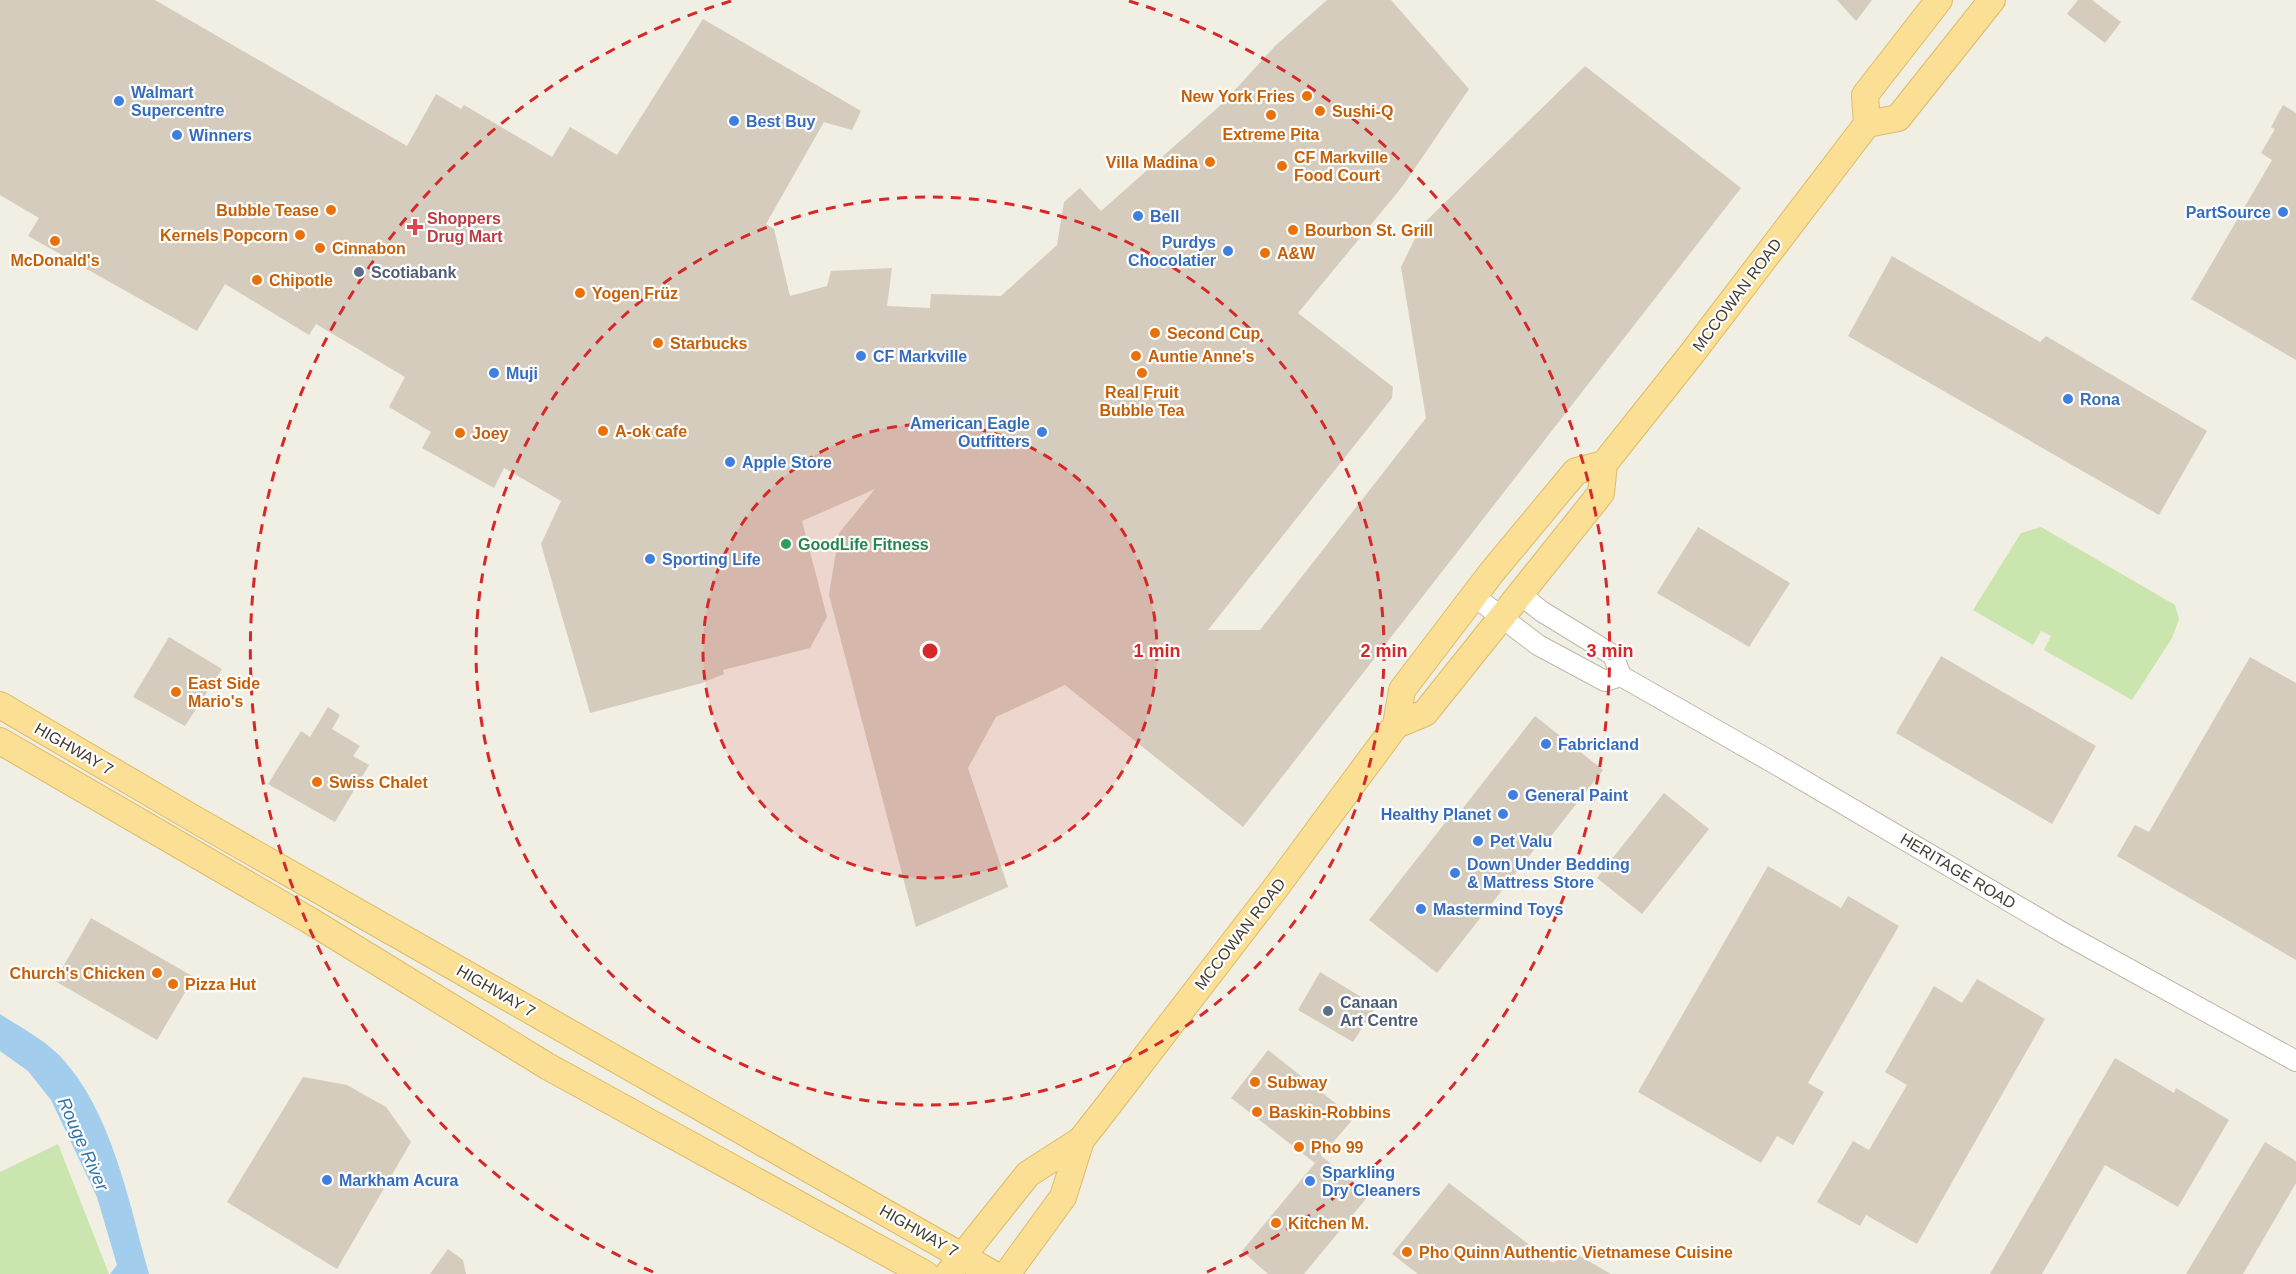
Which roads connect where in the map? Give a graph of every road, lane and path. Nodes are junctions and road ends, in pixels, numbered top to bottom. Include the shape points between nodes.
1 (1939, 0) edge
2 (1992, 0) edge
3 (1867, 124) junction
4 (1604, 464) junction
5 (1520, 594) junction
6 (1474, 596) junction
7 (1501, 617) junction
8 (1621, 676) junction
9 (0, 705) edge
10 (1396, 725) junction
11 (0, 741) edge
12 (2296, 1061) edge
13 (1081, 1140) junction
14 (955, 1265) edge
15 (925, 1274) edge
16 (993, 1274) edge
17 (1007, 1274) edge

1 - 3 main road via 1865,95
2 - 3 main road via 1898,118
3 - 4 main road, MCCOWAN ROAD
4 - 5 main road via 1601,493
4 - 6 main road, MCCOWAN ROAD via 1576,471
5 - 7 main road
5 - 8 street via 1613,655
6 - 7 street, HERITAGE ROAD
6 - 10 main road, MCCOWAN ROAD via 1402,690
7 - 8 street, HERITAGE ROAD via 1538,645 1605,681
7 - 10 main road via 1425,713
8 - 12 street, HERITAGE ROAD via 2065,934
9 - 14 main road, HIGHWAY 7
10 - 13 main road, MCCOWAN ROAD
11 - 15 main road, HIGHWAY 7 via 309,920 547,1066
13 - 14 main road, MCCOWAN ROAD via 1028,1174
13 - 17 main road, MCCOWAN ROAD via 1063,1197
14 - 16 main road, HIGHWAY 7

